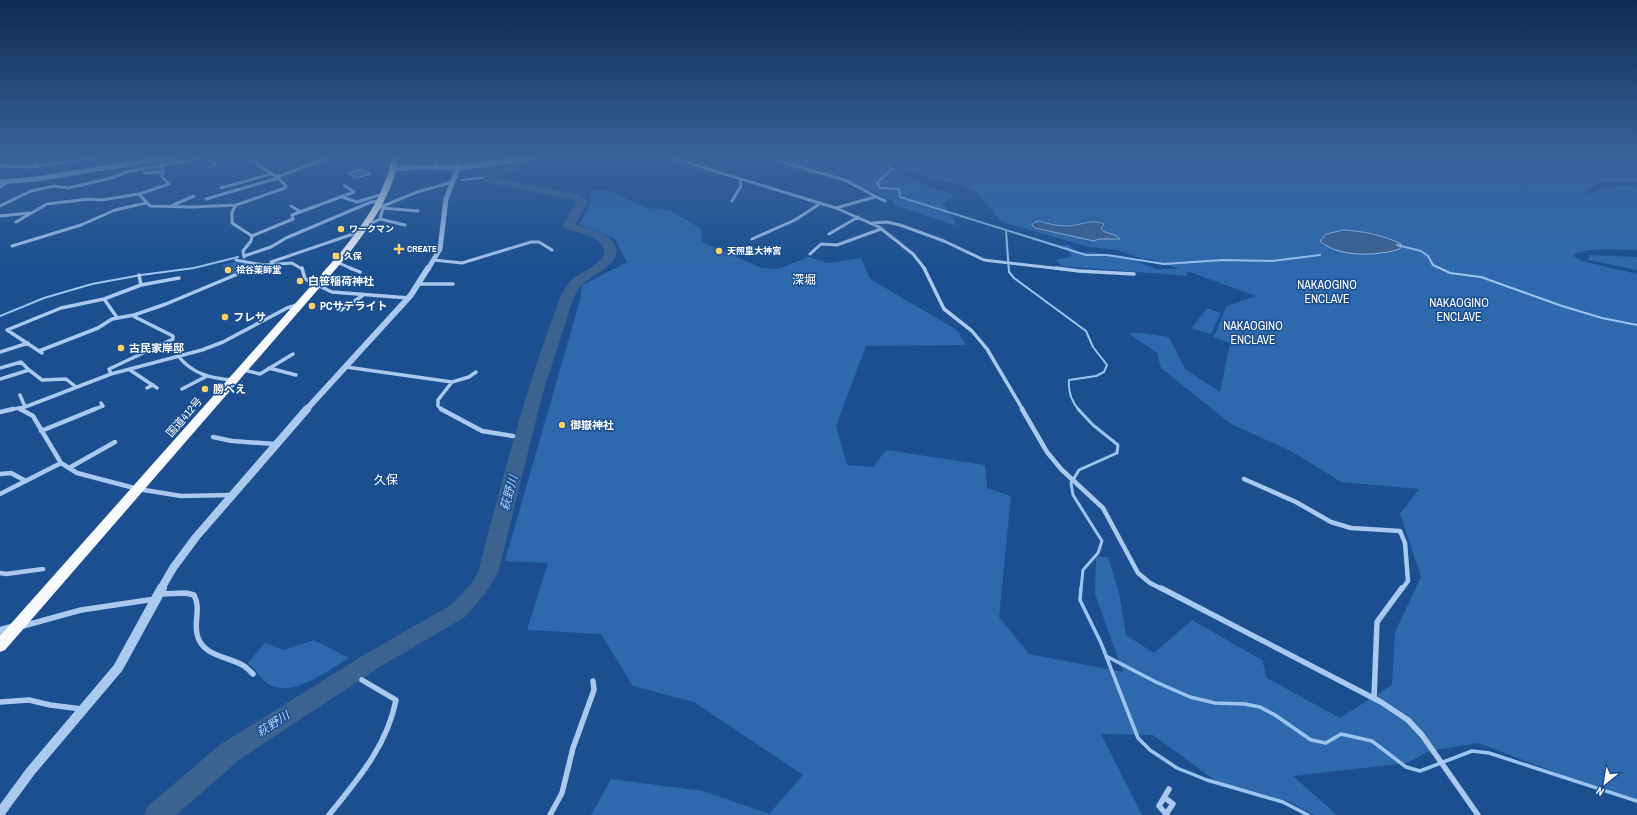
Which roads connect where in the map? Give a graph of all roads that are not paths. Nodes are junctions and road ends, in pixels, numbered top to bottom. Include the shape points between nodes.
1 (25, 194) edge
2 (139, 194) joint
3 (220, 194) edge
4 (268, 194) edge
5 (347, 194) edge
6 (384, 194) edge
7 (414, 194) edge
8 (448, 194) edge
9 (736, 194) edge
10 (789, 194) edge
11 (870, 194) edge
12 (194, 196) dead end
13 (341, 196) junction
14 (875, 197) junction
15 (206, 198) dead end
16 (885, 200) dead end
17 (732, 201) dead end
18 (146, 203) junction
19 (821, 203) junction
20 (236, 205) junction
21 (0, 206) edge
22 (170, 206) junction
23 (291, 206) dead end
24 (380, 206) junction
25 (836, 208) junction
26 (418, 211) dead end
27 (32, 212) junction
28 (301, 212) junction
29 (0, 216) edge
30 (858, 217) junction
31 (16, 222) dead end
32 (871, 223) junction
33 (405, 225) dead end
34 (881, 229) junction
35 (362, 230) junction
36 (829, 234) dead end
37 (252, 236) junction
38 (752, 240) dead end
39 (12, 246) dead end
40 (552, 250) dead end
41 (810, 254) dead end
42 (244, 258) junction
43 (236, 260) dead end
44 (434, 260) junction
45 (337, 262) junction
46 (260, 264) junction
47 (267, 264) junction
48 (360, 272) dead end
49 (1134, 274) dead end
50 (139, 275) dead end
51 (179, 278) dead end
52 (419, 284) junction
53 (453, 284) dead end
54 (141, 285) junction
55 (316, 286) junction
56 (362, 295) junction
57 (104, 298) junction
58 (409, 298) junction
59 (298, 305) junction
60 (341, 310) dead end
61 (116, 316) junction
62 (133, 316) junction
63 (28, 344) junction
64 (0, 352) edge
65 (293, 354) dead end
66 (179, 357) junction
67 (346, 367) junction
68 (0, 368) edge
69 (269, 368) junction
70 (242, 369) junction
71 (29, 370) junction
72 (130, 370) junction
73 (476, 372) dead end
74 (111, 374) junction
75 (207, 376) junction
76 (286, 378) dead end
77 (0, 379) edge
78 (232, 380) junction
79 (452, 382) junction
80 (153, 385) junction
81 (76, 387) junction
82 (147, 388) dead end
83 (157, 388) dead end
84 (182, 389) dead end
85 (20, 395) dead end
86 (103, 406) dead end
87 (25, 407) junction
88 (19, 408) junction
89 (0, 412) edge
90 (41, 431) junction
91 (513, 436) dead end
92 (213, 437) dead end
93 (232, 441) junction
94 (115, 442) dead end
95 (276, 444) junction
96 (228, 446) dead end
97 (61, 463) junction
98 (69, 468) junction
99 (0, 474) edge
100 (1244, 479) dead end
101 (24, 480) junction
102 (138, 489) junction
103 (0, 494) edge
104 (231, 495) junction
105 (43, 568) dead end
106 (3, 573) edge
107 (0, 576) edge
108 (157, 597) junction
109 (16, 628) junction
110 (0, 632) edge
111 (0, 646) edge
112 (253, 674) dead end
113 (362, 680) dead end
114 (593, 681) dead end
115 (1374, 698) junction
116 (0, 702) edge
117 (83, 709) junction
118 (1169, 789) dead end
119 (1164, 798) junction
120 (0, 813) edge
121 (1166, 814) edge
122 (330, 815) edge
123 (550, 815) edge
124 (1478, 815) edge

1 - 21 street
2 - 18 street
2 - 27 street via 47,204
3 - 15 street
4 - 20 street
5 - 13 street
6 - 24 highway, 国道412号
7 - 24 street
8 - 44 street via 442,242
9 - 17 street
10 - 19 street
11 - 14 street
12 - 22 street
13 - 24 street
13 - 28 street
14 - 16 street
14 - 25 street
18 - 22 street via 150,206
18 - 39 street via 115,210 81,225
19 - 25 street
19 - 38 street via 794,220
20 - 22 street via 193,208
20 - 37 street via 232,212 232,223
23 - 28 street
24 - 26 street
24 - 33 street
24 - 35 highway, 国道412号
24 - 42 street via 371,202
25 - 30 street
27 - 29 street
27 - 31 street
28 - 37 street via 292,215 293,219
30 - 32 street
30 - 36 street
32 - 34 street
32 - 49 street via 900,224 944,241 977,258 1079,271
34 - 41 street via 837,245 821,244
34 - 115 street via 913,254 925,269 944,308 972,331 986,349 1047,452 1103,508 1138,573 1150,583
35 - 45 highway, 国道412号
35 - 47 street
37 - 42 street via 243,250
40 - 44 street via 539,242 532,242 462,263
42 - 43 street
42 - 46 street
44 - 52 street
45 - 48 street
45 - 55 highway, 国道412号
46 - 47 street
46 - 62 street
47 - 55 street via 298,265 302,267 305,278
50 - 54 street
51 - 54 street
52 - 53 street
52 - 58 street
54 - 57 street
55 - 56 street via 332,292
55 - 59 highway, 国道412号
56 - 58 street
56 - 60 street
57 - 61 street
57 - 63 street via 62,308 6,330
58 - 67 street
59 - 66 street via 287,308 223,342
59 - 70 highway, 国道412号
61 - 62 street
61 - 63 street via 104,321 87,334 41,352
62 - 74 street via 173,336 173,339 109,369
63 - 64 street
65 - 69 street
66 - 72 street
66 - 75 street via 190,369
67 - 79 street
67 - 95 street
68 - 71 street via 21,362
69 - 70 street via 260,374
69 - 76 street via 293,374
70 - 78 highway, 国道412号
71 - 77 street
71 - 81 street via 42,380 66,379
72 - 74 street
72 - 80 street
73 - 79 street
74 - 81 street
75 - 78 street
75 - 84 street
78 - 102 highway, 国道412号
79 - 91 street via 438,400 438,406 442,410 482,432
80 - 82 street
80 - 83 street
81 - 87 street
85 - 87 street
86 - 90 street
87 - 88 street
88 - 89 street
88 - 90 street via 33,416
90 - 97 street
92 - 93 street
93 - 95 street
93 - 96 street
94 - 98 street
95 - 104 street
97 - 98 street
97 - 101 street
98 - 102 street via 77,473
99 - 101 street via 11,473
100 - 115 street via 1296,502 1331,522 1351,528 1400,531 1404,543 1408,581 1377,622
101 - 103 street
102 - 104 street via 181,496
102 - 109 highway, 国道412号
104 - 108 street via 173,568
105 - 106 street
106 - 107 street
108 - 109 street via 81,610
108 - 112 street via 186,593 194,595 198,601 199,641 214,654 245,666
108 - 117 street via 118,668
109 - 110 street
109 - 111 highway, 国道412号
113 - 122 street via 396,700 394,711 375,757
114 - 123 street via 594,690 573,748 562,793
115 - 124 street via 1408,720 1452,776
116 - 117 street via 29,700
117 - 120 street via 30,772
118 - 119 street
119 - 121 street via 1159,806
119 - 121 street via 1173,804

